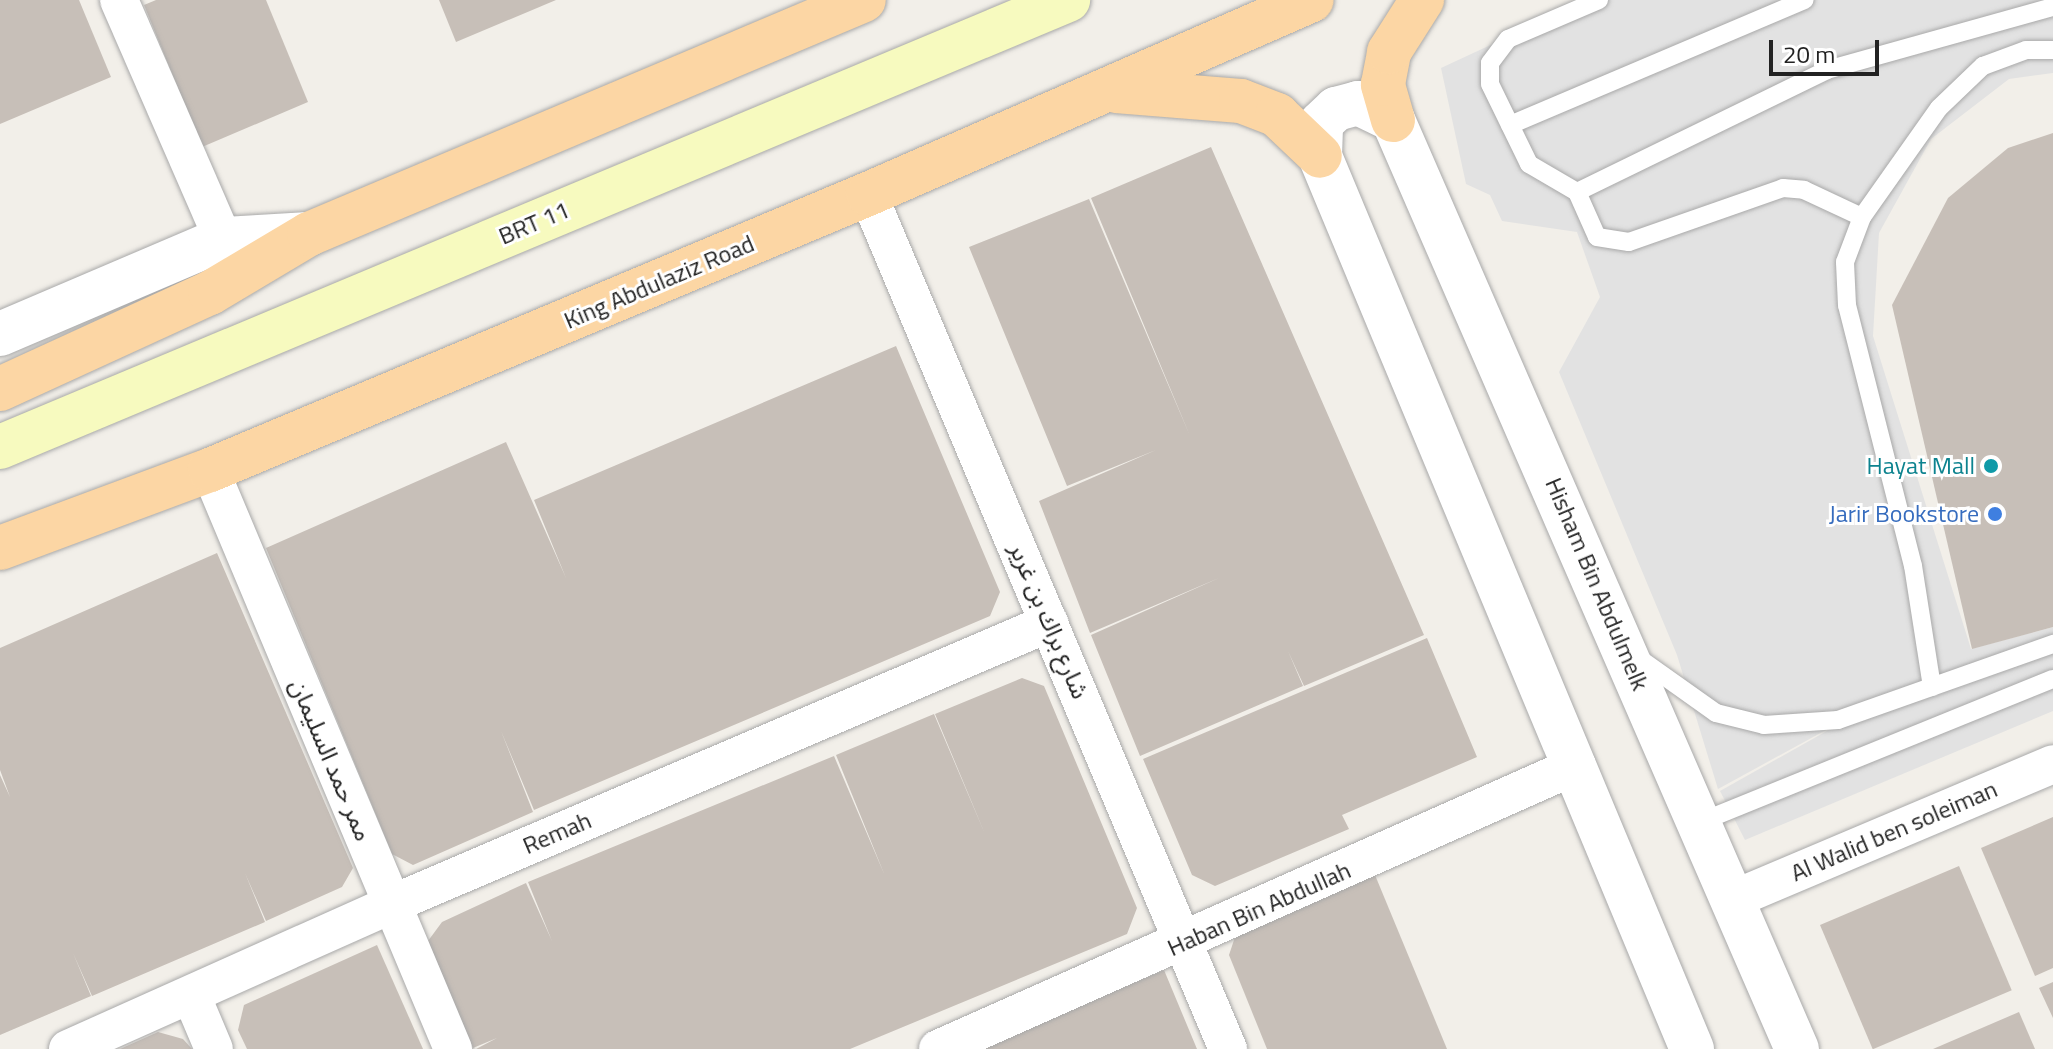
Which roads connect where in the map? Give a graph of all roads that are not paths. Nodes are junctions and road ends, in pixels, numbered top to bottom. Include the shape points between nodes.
1 (119, 0) edge
2 (864, 0) edge
3 (1068, 0) edge
4 (1311, 0) edge
5 (1422, 0) edge
6 (1599, 0) edge
7 (1805, 0) edge
8 (2053, 7) edge
9 (2053, 50) edge
10 (1106, 91) junction
11 (1393, 120) junction
12 (1510, 125) junction
13 (1320, 156) junction
14 (1577, 192) junction
15 (868, 194) junction
16 (1862, 217) junction
17 (309, 234) junction
18 (223, 239) junction
19 (0, 334) edge
20 (0, 389) edge
21 (0, 447) edge
22 (210, 470) junction
23 (0, 548) edge
24 (1049, 623) junction
25 (2053, 644) edge
26 (1625, 646) junction
27 (2053, 679) edge
28 (1932, 687) junction
29 (2053, 764) edge
30 (1577, 765) junction
31 (1698, 823) junction
32 (1734, 899) junction
33 (392, 904) junction
34 (1186, 943) junction
35 (192, 997) junction
36 (68, 1049) edge
37 (214, 1049) edge
38 (453, 1049) edge
39 (938, 1049) edge
40 (1228, 1049) edge
41 (1692, 1049) edge
42 (1797, 1049) edge

1 - 18 street
2 - 17 main road
3 - 21 main road, BRT 11
4 - 10 main road, King Abdulaziz Road
5 - 11 main road via 1389,52 1383,84
6 - 12 lane via 1496,49 1490,84
7 - 12 lane
8 - 14 lane via 1827,70
9 - 16 lane via 2026,50 1983,66 1939,108
10 - 13 main road via 1241,101 1277,115
10 - 15 main road, King Abdulaziz Road
11 - 13 street via 1358,103 1336,109 1321,123
11 - 26 street, Hisham Bin Abdulmelk
12 - 14 lane via 1529,164
13 - 30 street
14 - 16 lane via 1597,237 1611,243 1629,242 1783,188 1804,190
15 - 22 main road, King Abdulaziz Road
15 - 24 street, شارع براك بن غرير
16 - 28 lane via 1845,262 1847,305 1913,566
17 - 18 street
17 - 20 main road via 210,293
18 - 19 street
22 - 23 main road, King Abdulaziz Road
22 - 33 street, ممر حمد السليمان
24 - 33 street, Remah
24 - 34 street, شارع براك بن غرير
25 - 28 lane
26 - 28 lane via 1716,713 1764,725 1838,720
26 - 31 street, Hisham Bin Abdulmelk
27 - 31 lane
29 - 32 street, Al Walid ben soleiman
30 - 34 street, Haban Bin Abdullah
30 - 41 street
31 - 32 street, Hisham Bin Abdulmelk
32 - 42 street, Hisham Bin Abdulmelk
33 - 35 street, Remah
33 - 38 street, ممر حمد السليمان
34 - 39 street, Haban Bin Abdullah
34 - 40 street, شارع براك بن غرير
35 - 36 street, Remah
35 - 37 street

